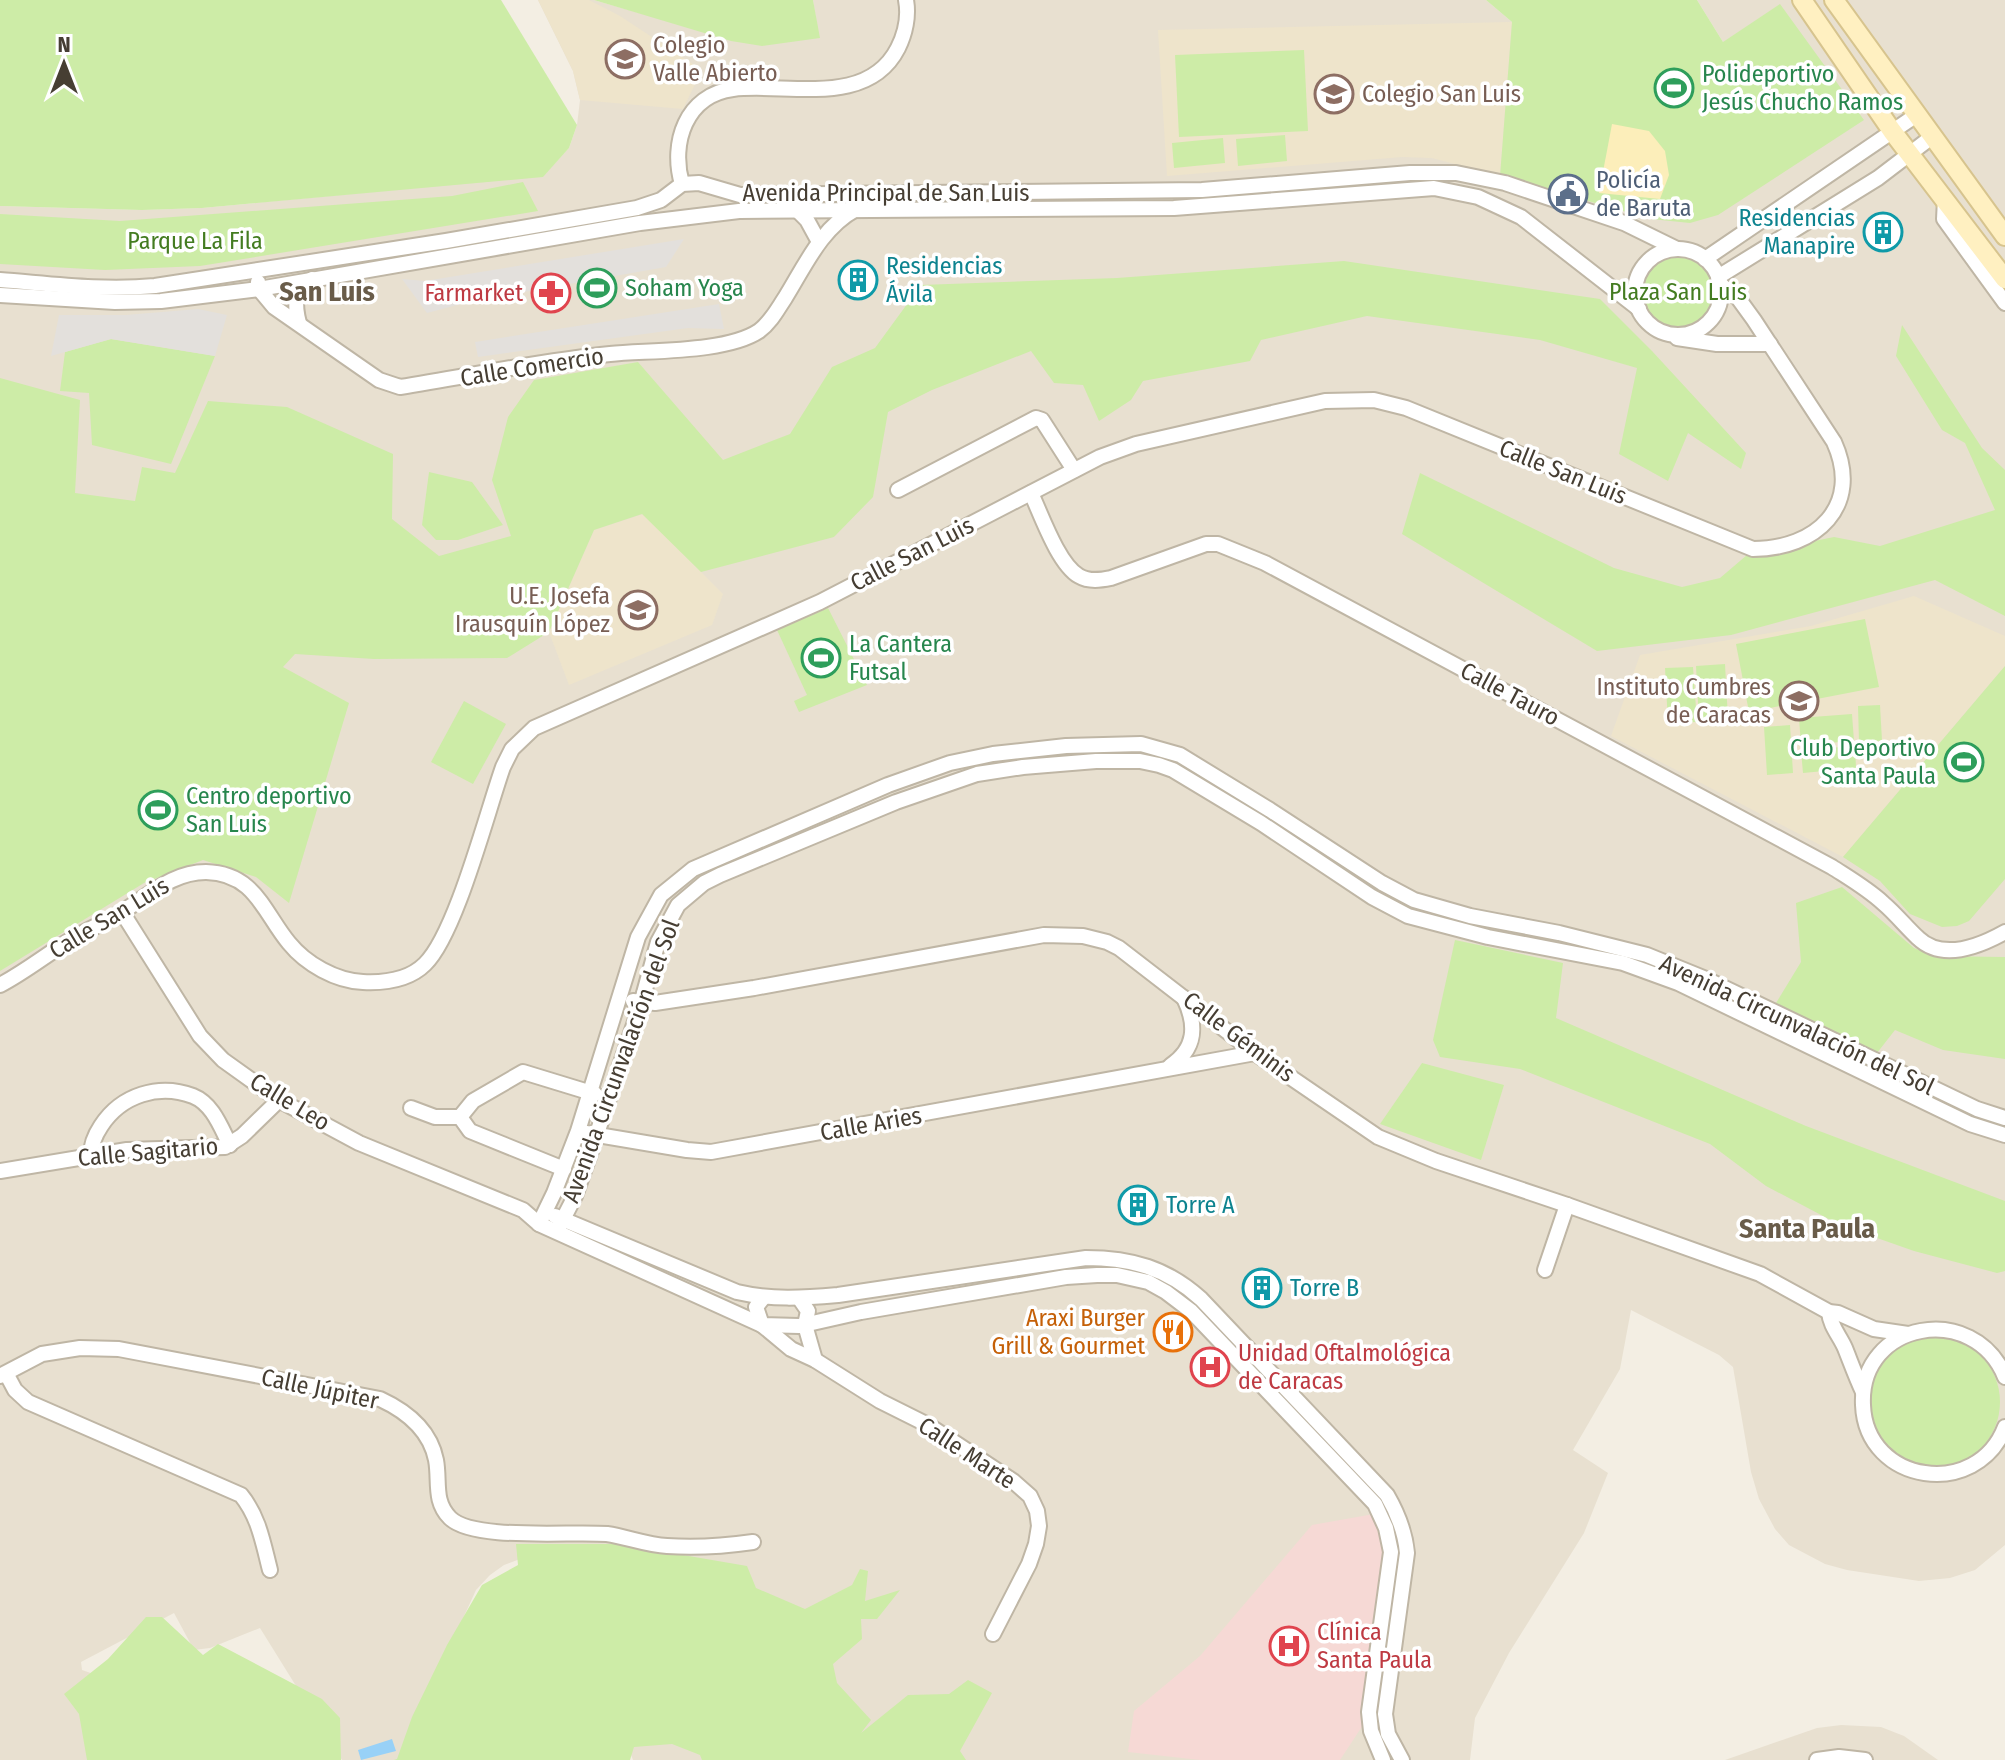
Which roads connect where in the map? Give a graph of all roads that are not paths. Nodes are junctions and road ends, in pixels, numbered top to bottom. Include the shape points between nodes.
1 (906, 0) edge
2 (1802, 0) edge
3 (1834, 0) edge
4 (1918, 114) junction
5 (1892, 131) junction
6 (1933, 136) junction
7 (1910, 152) junction
8 (678, 186) junction
9 (1945, 199) junction
10 (856, 209) junction
11 (797, 210) junction
12 (684, 217) junction
13 (2005, 236) edge
14 (819, 242) junction
15 (1677, 249) junction
16 (1705, 259) junction
17 (276, 267) junction
18 (203, 278) junction
19 (313, 279) junction
20 (2005, 279) edge
21 (0, 280) edge
22 (1719, 281) junction
23 (259, 289) junction
24 (0, 295) edge
25 (205, 296) junction
26 (2005, 303) edge
27 (1639, 309) junction
28 (299, 323) junction
29 (1669, 334) junction
30 (1770, 344) junction
31 (1074, 470) junction
32 (898, 490) dead end
33 (1031, 493) junction
34 (856, 799) junction
35 (863, 815) junction
36 (122, 912) junction
37 (2005, 926) edge
38 (2005, 932) edge
39 (2005, 939) edge
40 (0, 985) edge
41 (1182, 994) junction
42 (621, 998) junction
43 (641, 1004) junction
44 (1255, 1053) junction
45 (1164, 1070) junction
46 (588, 1091) junction
47 (607, 1098) junction
48 (279, 1100) junction
49 (411, 1108) dead end
50 (460, 1117) junction
51 (2005, 1118) edge
52 (578, 1131) junction
53 (2005, 1135) edge
54 (595, 1136) junction
55 (230, 1145) junction
56 (571, 1149) junction
57 (590, 1154) junction
58 (91, 1155) junction
59 (564, 1169) junction
60 (0, 1171) edge
61 (554, 1193) junction
62 (575, 1196) junction
63 (1567, 1205) junction
64 (542, 1218) junction
65 (560, 1225) junction
66 (1545, 1270) dead end
67 (764, 1297) junction
68 (799, 1298) junction
69 (1829, 1312) junction
70 (762, 1325) junction
71 (805, 1325) junction
72 (1908, 1334) junction
73 (815, 1360) junction
74 (3, 1375) edge
75 (2005, 1377) edge
76 (1863, 1392) junction
77 (2005, 1427) edge
78 (1987, 1455) junction
79 (2005, 1455) edge
80 (753, 1542) dead end
81 (270, 1570) dead end
82 (993, 1634) dead end
83 (1383, 1760) edge
84 (1402, 1760) edge
85 (1817, 1760) edge
86 (1865, 1760) edge

1 - 8 street via 906,23 896,52 860,82 832,89 734,89 701,101 680,134
2 - 5 main road
3 - 4 main road
4 - 5 street
4 - 6 main road
5 - 7 main road
5 - 16 street
6 - 7 street
6 - 13 main road
7 - 9 main road
7 - 22 street
8 - 12 street via 672,205
8 - 15 street, Avenida Principal de San Luis via 699,183 740,195 1105,193 1456,173 1505,183 1624,223
8 - 17 street via 653,204 637,208
9 - 20 main road
9 - 26 street via 1944,219
10 - 11 street, Avenida Principal de San Luis
10 - 14 street, Calle Comercio
10 - 27 street, Avenida Principal de San Luis via 1174,208 1451,190 1521,217
11 - 12 street, Avenida Principal de San Luis
11 - 14 street
12 - 19 street, Avenida Principal de San Luis
14 - 28 street, Calle Comercio via 769,322 756,333 672,351 609,354 400,387 379,380
15 - 16 street
15 - 27 street via 1659,254 1639,273
16 - 22 street
17 - 18 street
17 - 23 street via 260,278
18 - 21 street via 122,289
18 - 25 street via 215,285
19 - 23 street, Avenida Principal de San Luis
19 - 28 street via 302,285 296,299
22 - 29 street via 1717,308 1708,322 1694,331
22 - 30 street, Calle San Luis via 1738,298
23 - 25 street, Avenida Principal de San Luis
23 - 28 street, Calle Comercio via 274,307
24 - 25 street, Avenida Principal de San Luis via 115,302
27 - 29 street via 1651,325
29 - 30 street via 1690,341
30 - 31 street, Calle San Luis via 1834,442 1842,469 1843,485 1829,517 1809,537 1784,547 1753,549 1421,414 1374,400 1325,401 1230,422 1136,444
31 - 32 street via 1036,418
31 - 33 street, Calle San Luis
33 - 36 street, Calle San Luis via 820,602 534,728 512,749 503,767 444,935 424,965 409,974 357,982 318,968 288,943 259,897 239,881 218,874 172,879
33 - 38 street, Calle Tauro via 1065,560 1080,576 1111,578 1206,544 1232,549 1832,867 1881,901 1930,947 1968,948
34 - 35 street
34 - 42 street, Avenida Circunvalación del Sol via 711,860 676,881 651,910 638,937
34 - 51 street, Avenida Circunvalación del Sol via 950,763 993,754 1119,744 1164,749 1414,900 1647,955
35 - 43 street, Avenida Circunvalación del Sol via 689,893 658,942
35 - 53 street, Avenida Circunvalación del Sol via 957,779 997,770 1120,760 1159,765 1408,916 1641,969 1970,1124
36 - 40 street, Calle San Luis
36 - 48 street, Calle Leo via 200,1036 223,1060
37 - 38 street
38 - 39 street
41 - 43 street, Calle Géminis via 1119,948 1065,934
41 - 44 street, Calle Géminis
41 - 45 street via 1191,1015 1192,1041
42 - 43 street, Calle Géminis
42 - 46 street, Avenida Circunvalación del Sol
43 - 47 street, Avenida Circunvalación del Sol
44 - 45 street, Calle Aries
44 - 63 street, Calle Géminis via 1378,1137
45 - 54 street, Calle Aries via 711,1152
46 - 47 street
46 - 50 street via 523,1072 473,1101
46 - 52 street, Avenida Circunvalación del Sol
47 - 54 street, Avenida Circunvalación del Sol
48 - 55 street, Calle Sagitario
48 - 64 street, Calle Leo via 359,1143
49 - 50 street via 435,1117
50 - 59 street via 470,1131
52 - 54 street, Calle Aries
52 - 56 street, Avenida Circunvalación del Sol
54 - 57 street, Avenida Circunvalación del Sol
55 - 58 street, Calle Sagitario
55 - 58 street via 206,1106 194,1097 162,1091 129,1098 115,1109 97,1133
56 - 57 street via 582,1147
56 - 59 street, Avenida Circunvalación del Sol
57 - 62 street, Avenida Circunvalación del Sol
58 - 60 street, Calle Sagitario
59 - 61 street, Avenida Circunvalación del Sol
61 - 62 street
61 - 64 street, Avenida Circunvalación del Sol
62 - 65 street, Avenida Circunvalación del Sol
63 - 66 street
63 - 69 street, Calle Géminis via 1760,1274
64 - 65 street, Avenida Circunvalación del Sol
65 - 67 street, Avenida Circunvalación del Sol via 737,1292
65 - 70 street, Avenida Circunvalación del Sol
67 - 68 street, Avenida Circunvalación del Sol
67 - 70 street via 756,1307
68 - 71 street via 808,1311
68 - 84 street, Avenida Circunvalación del Sol via 1086,1258 1139,1263 1189,1288 1396,1509 1406,1561 1385,1714 1388,1734
69 - 72 street, Calle Géminis via 1874,1329
69 - 76 street
70 - 71 street, Avenida Circunvalación del Sol
70 - 73 street, Calle Marte via 791,1349
71 - 73 street
71 - 83 street, Avenida Circunvalación del Sol via 1066,1277 1136,1278 1180,1301 1381,1516 1390,1566 1369,1712
72 - 75 street, Calle Géminis via 1938,1329 1968,1336 1992,1354
72 - 76 street via 1881,1353
73 - 82 street, Calle Marte via 928,1425 1030,1496 1039,1526 1036,1544
74 - 80 street, Calle Júpiter via 42,1354 119,1349 380,1399 399,1408 422,1430 436,1460 437,1496 451,1519 463,1527 609,1534 665,1546
74 - 81 street via 28,1402 241,1495 257,1520
76 - 78 street via 1871,1436 1902,1467 1946,1474
77 - 78 street
78 - 79 street
85 - 86 street

